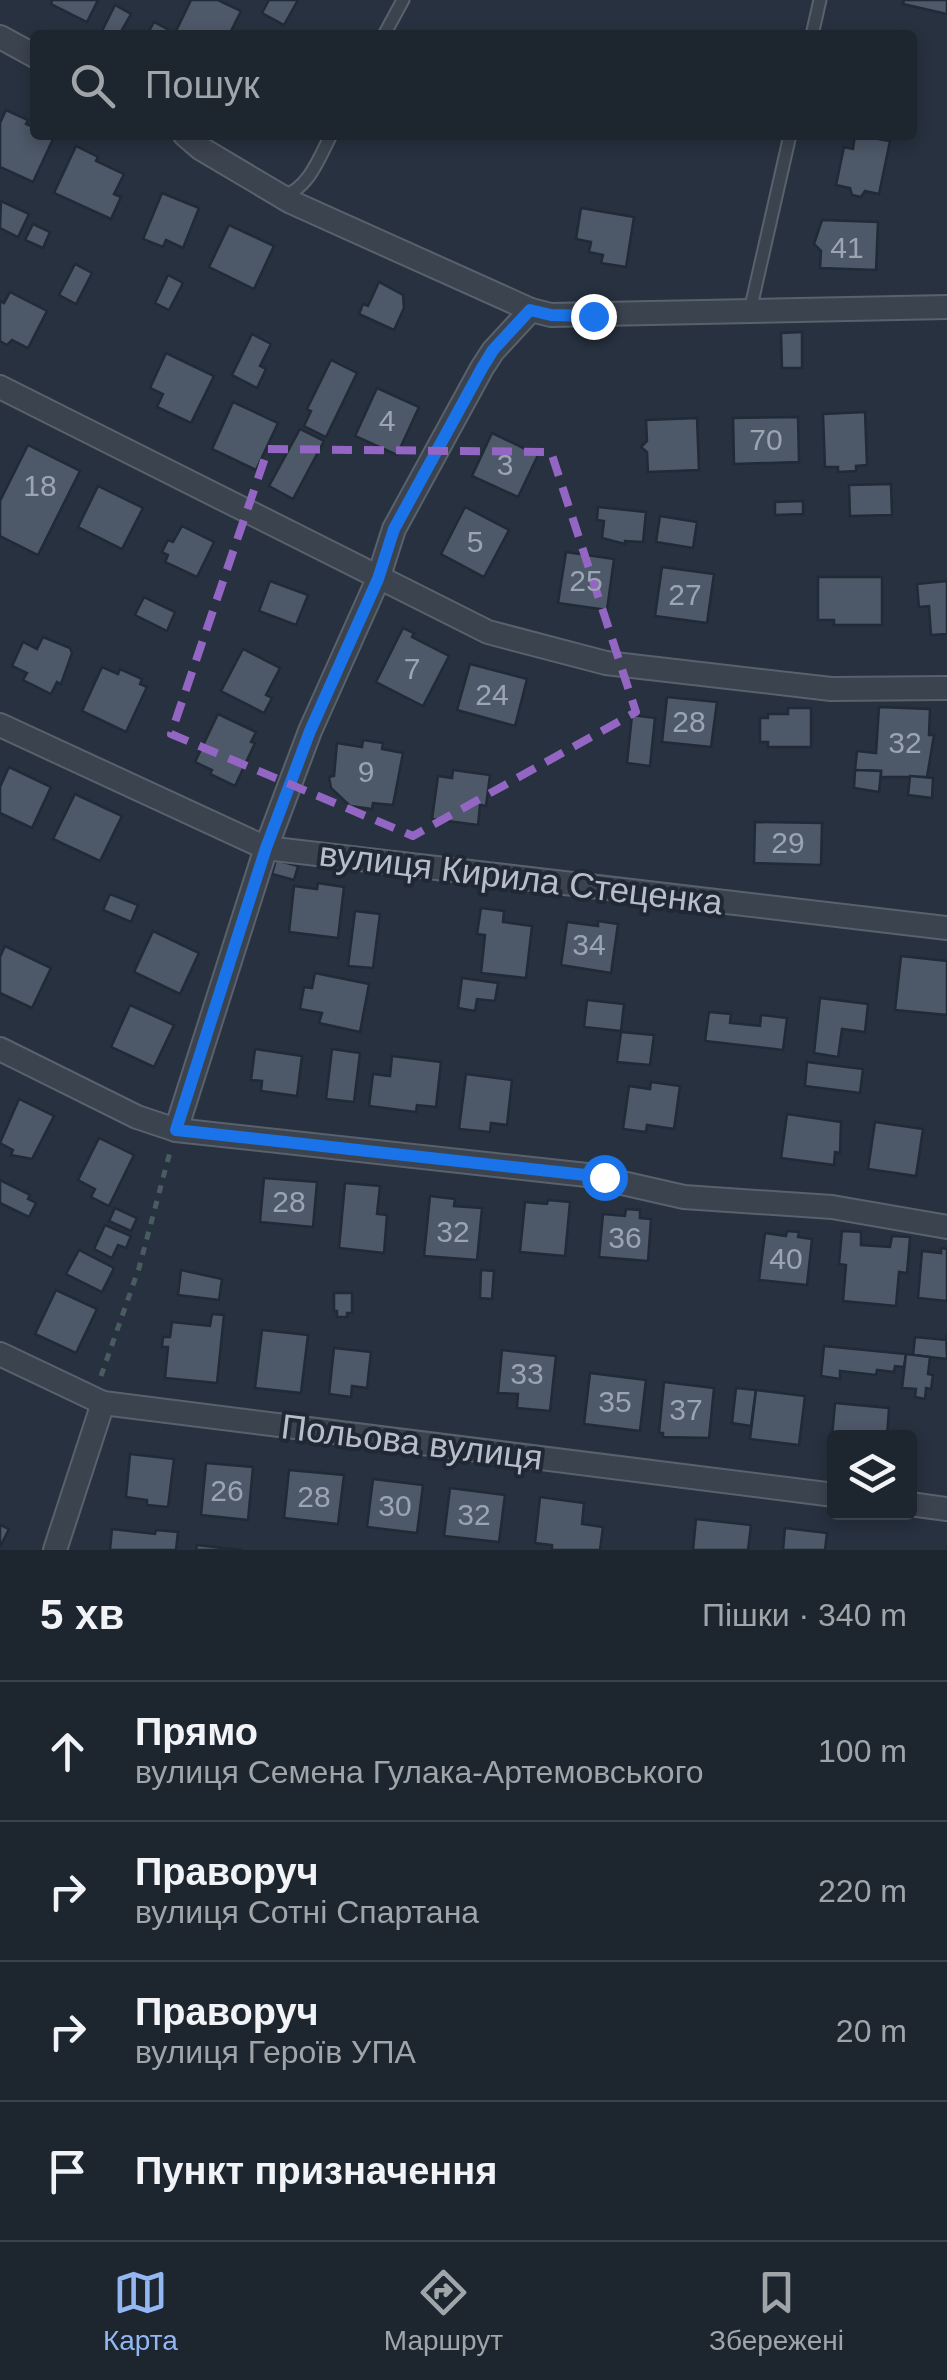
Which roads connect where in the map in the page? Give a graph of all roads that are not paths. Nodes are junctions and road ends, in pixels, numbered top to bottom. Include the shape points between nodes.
1 (403, 0) edge
2 (820, 0) edge
3 (387, 30) edge
4 (813, 30) edge
5 (0, 38) edge
6 (30, 53) edge
7 (191, 140) edge
8 (328, 140) edge
9 (789, 140) edge
10 (283, 196) junction
11 (947, 307) edge
12 (530, 310) junction
13 (750, 310) junction
14 (0, 388) edge
15 (378, 579) junction
16 (947, 688) edge
17 (0, 725) edge
18 (266, 848) junction
19 (947, 928) edge
20 (0, 1049) edge
21 (176, 1130) junction
22 (947, 1227) edge
23 (0, 1354) edge
24 (98, 1401) junction
25 (827, 1494) edge
26 (917, 1505) edge
27 (947, 1509) edge
28 (55, 1550) edge

1 - 3 lane
2 - 4 lane
5 - 6 street
7 - 10 street
8 - 10 lane via 310,176
9 - 13 lane
10 - 12 street
11 - 13 street
12 - 13 street via 570,316
12 - 15 street via 493,350 461,404 394,529
14 - 15 street
15 - 16 street via 488,632 606,663 831,689
15 - 18 street
17 - 18 street, вулиця Кирила Стеценка
18 - 19 street, вулиця Кирила Стеценка
18 - 21 street
20 - 21 street
21 - 22 street via 587,1174 684,1196 832,1207
23 - 24 street, Польова вулиця
24 - 25 street, Польова вулиця
24 - 28 street
26 - 27 street

